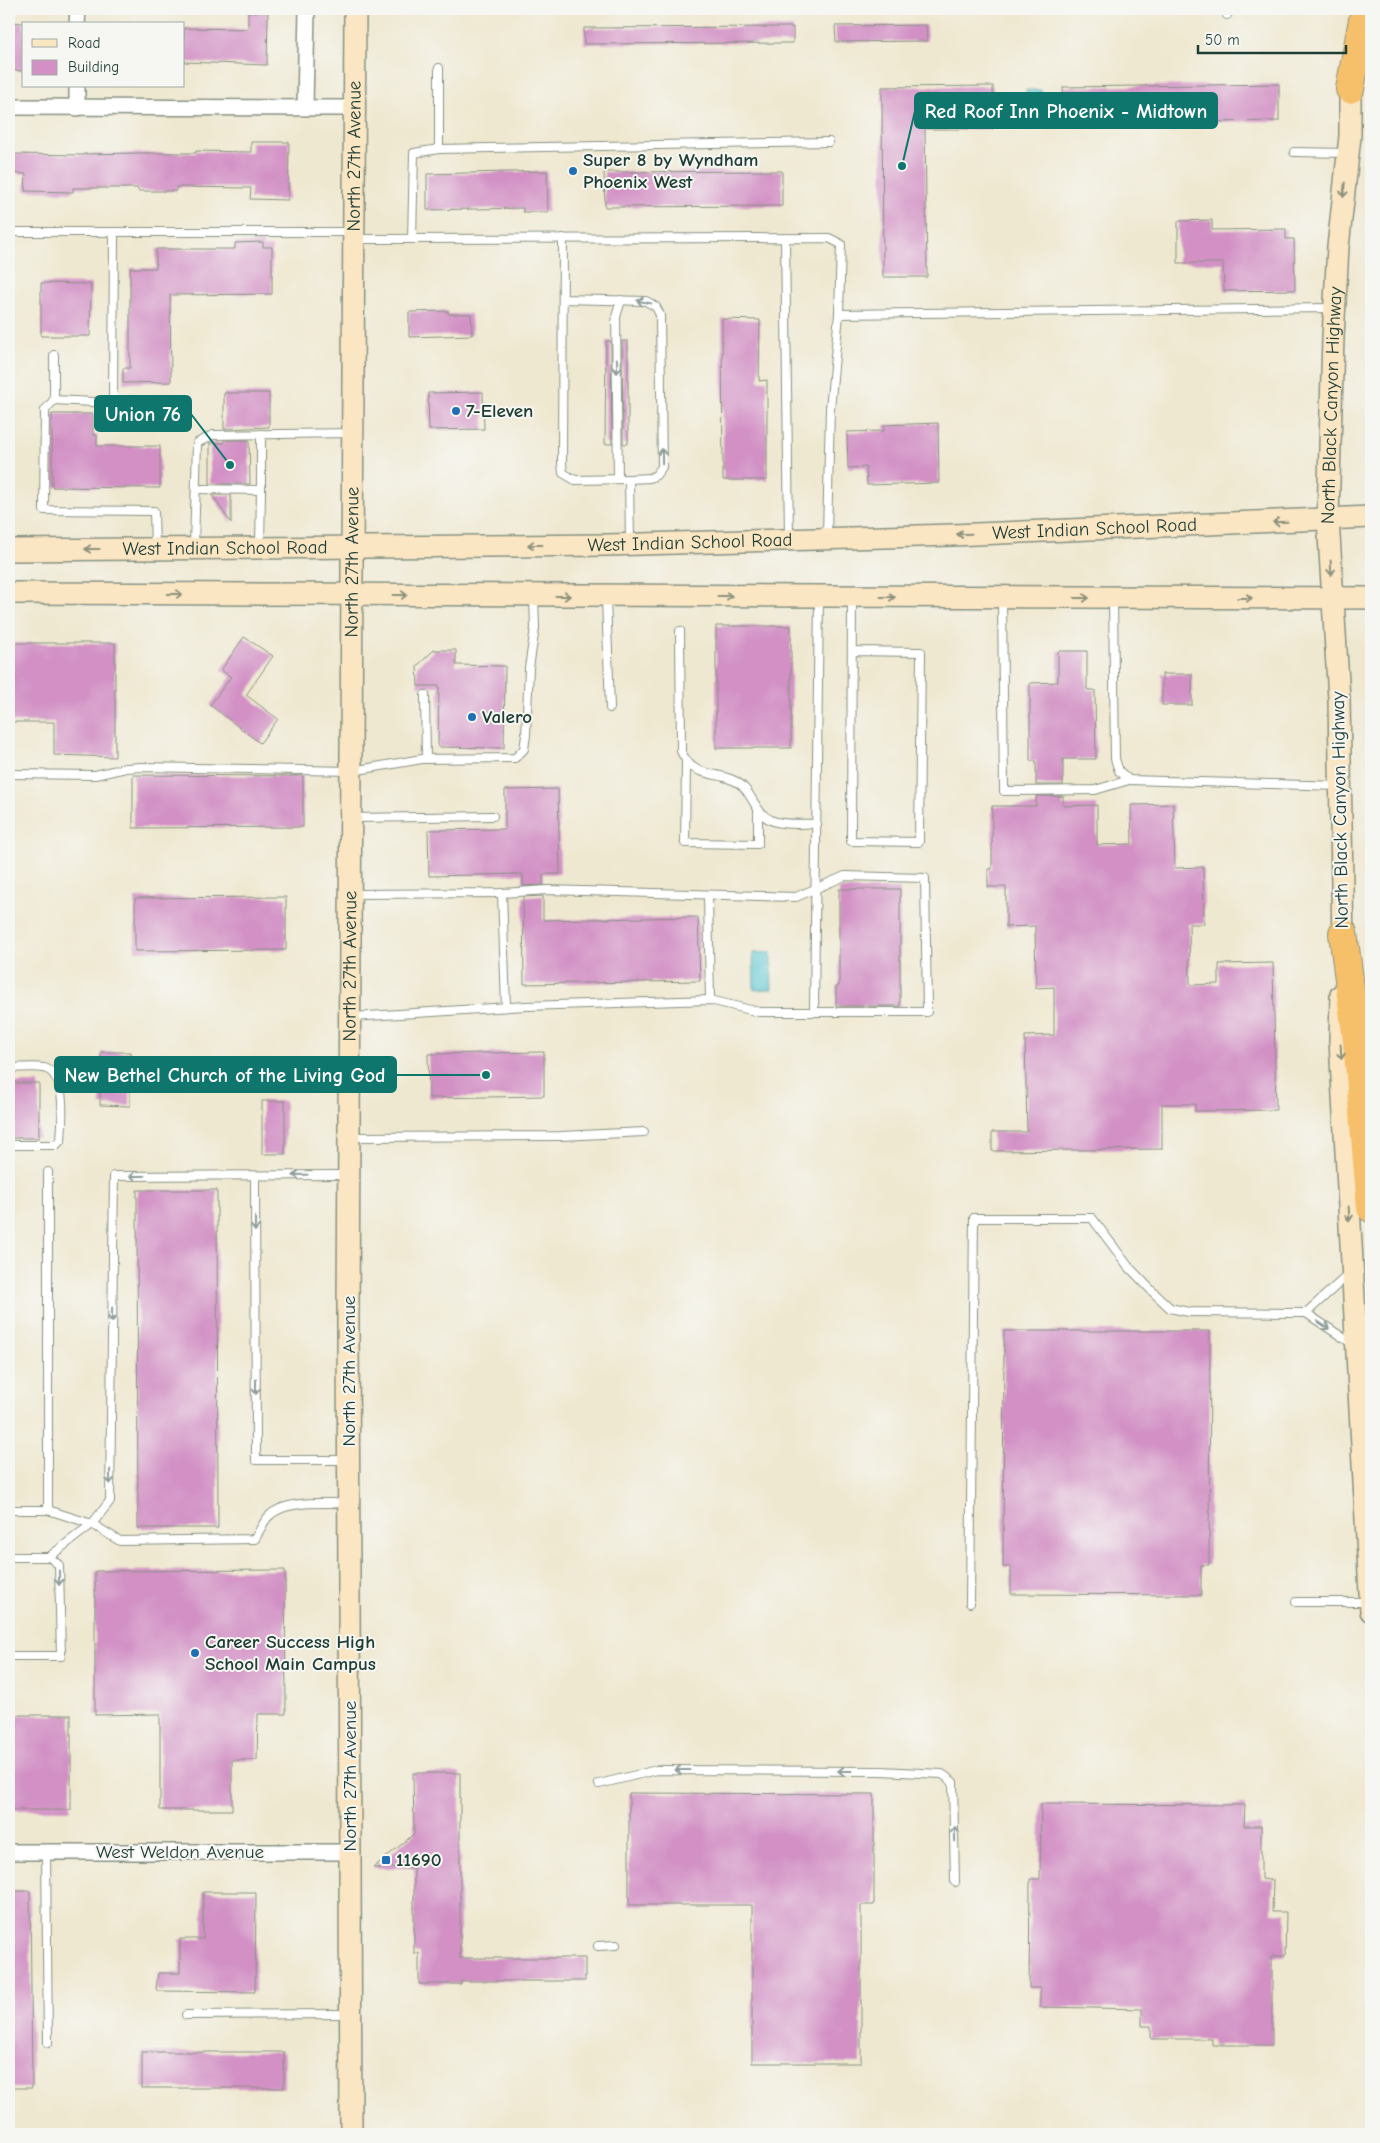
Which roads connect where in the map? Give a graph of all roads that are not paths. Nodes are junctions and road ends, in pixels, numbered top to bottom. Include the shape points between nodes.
1 (78, 9) edge
2 (307, 9) edge
3 (355, 9) edge
4 (1350, 9) edge
5 (1365, 9) edge
6 (77, 22) edge
7 (439, 68) dead end
8 (77, 88) edge
9 (1350, 89) junction
10 (9, 107) edge
11 (305, 107) junction
12 (77, 108) junction
13 (355, 108) junction
14 (829, 142) dead end
15 (439, 149) junction
16 (1294, 152) dead end
17 (1348, 153) junction
18 (9, 232) edge
19 (114, 232) junction
20 (354, 235) junction
21 (563, 238) junction
22 (785, 238) junction
23 (412, 239) junction
24 (563, 299) junction
25 (621, 300) junction
26 (1335, 308) junction
27 (839, 314) junction
28 (54, 356) dead end
29 (54, 400) junction
30 (352, 433) junction
31 (261, 434) junction
32 (618, 479) junction
33 (629, 479) junction
34 (196, 490) junction
35 (261, 490) junction
36 (1371, 517) edge
37 (1328, 519) junction
38 (827, 538) junction
39 (789, 539) junction
40 (630, 544) junction
41 (351, 547) junction
42 (194, 548) junction
43 (260, 548) junction
44 (155, 549) junction
45 (9, 550) edge
46 (9, 593) edge
47 (352, 595) junction
48 (534, 596) junction
49 (606, 596) junction
50 (819, 597) junction
51 (852, 597) junction
52 (1002, 597) junction
53 (1113, 598) junction
54 (1333, 598) junction
55 (1371, 598) edge
56 (680, 631) dead end
57 (852, 651) junction
58 (425, 695) dead end
59 (610, 708) dead end
60 (426, 759) junction
61 (686, 763) junction
62 (352, 770) junction
63 (9, 774) edge
64 (1129, 780) junction
65 (1340, 786) junction
66 (758, 811) junction
67 (493, 816) dead end
68 (352, 818) junction
69 (817, 824) junction
70 (816, 889) junction
71 (502, 892) junction
72 (351, 894) junction
73 (708, 895) junction
74 (1343, 933) junction
75 (710, 1000) junction
76 (506, 1007) junction
77 (814, 1012) junction
78 (350, 1017) junction
79 (9, 1068) edge
80 (149, 1074) dead end
81 (350, 1077) junction
82 (644, 1132) dead end
83 (349, 1137) junction
84 (9, 1144) edge
85 (48, 1172) dead end
86 (349, 1174) junction
87 (255, 1176) junction
88 (1371, 1208) edge
89 (1352, 1271) junction
90 (1306, 1314) junction
91 (1356, 1346) junction
92 (349, 1460) junction
93 (350, 1503) junction
94 (9, 1510) edge
95 (48, 1510) junction
96 (92, 1524) junction
97 (9, 1557) edge
98 (49, 1557) junction
99 (1296, 1602) dead end
100 (1371, 1602) edge
101 (970, 1603) dead end
102 (1371, 1611) edge
103 (9, 1656) edge
104 (599, 1784) dead end
105 (9, 1852) edge
106 (46, 1852) junction
107 (350, 1852) junction
108 (956, 1882) dead end
109 (616, 1945) dead end
110 (598, 1946) dead end
111 (350, 2014) junction
112 (186, 2016) dead end
113 (48, 2044) dead end
114 (351, 2134) edge

1 - 6 street
2 - 11 street
3 - 13 main road, North 27th Avenue
4 - 9 main road, North Black Canyon Highway
5 - 9 highway
7 - 15 lane
8 - 12 street
9 - 17 main road, North Black Canyon Highway
10 - 12 street
11 - 12 street
11 - 13 street
13 - 20 main road, North 27th Avenue
14 - 15 lane
15 - 23 lane via 414,153
16 - 17 lane
17 -> 26 main road, North Black Canyon Highway
18 - 19 lane
19 - 20 lane
19 - 29 lane via 113,403
20 - 23 lane
20 - 30 main road, North 27th Avenue
21 - 22 lane
21 - 23 lane
21 - 24 lane
22 - 27 lane via 829,238 841,244
22 - 39 lane
24 - 25 lane
24 - 32 lane via 563,472 575,480
25 -> 32 lane via 616,317
33 -> 25 lane via 650,478 662,467 660,315 652,303
26 - 27 lane
26 - 37 main road, North Black Canyon Highway
27 - 38 lane via 830,409
28 - 29 lane
29 - 44 lane via 46,410 44,510 154,511
30 - 31 lane
30 - 41 main road, North 27th Avenue
31 - 34 lane via 214,435 197,443
31 - 35 lane
32 - 33 lane
33 - 40 lane
34 - 35 lane
34 - 42 lane
35 - 43 lane
36 - 37 main road, West Indian School Road
37 -> 38 main road, West Indian School Road
37 -> 54 main road, North Black Canyon Highway
38 - 39 main road, West Indian School Road
39 - 40 main road, West Indian School Road
40 -> 41 main road, West Indian School Road
41 - 43 main road, West Indian School Road
41 - 47 main road, North 27th Avenue
42 - 43 main road, West Indian School Road
42 - 44 main road, West Indian School Road
44 -> 45 main road, West Indian School Road
46 -> 47 main road
47 -> 48 main road
47 - 62 main road, North 27th Avenue
48 -> 49 main road
48 - 60 lane via 535,628 524,749 515,758 508,759
49 -> 50 main road
49 - 59 lane
50 - 51 main road
50 - 69 lane
51 -> 52 main road
51 - 57 lane
52 -> 53 main road
52 - 64 lane via 1004,791 1094,790
53 -> 54 main road
53 - 64 lane via 1115,759 1119,771
54 - 55 main road
54 - 65 main road, North Black Canyon Highway
56 - 61 lane via 681,751
57 - 57 lane via 851,841 919,842 921,652
58 - 60 lane
60 - 62 lane
61 - 66 lane via 698,771 735,781 749,792
61 - 66 lane via 685,843 758,844
62 - 63 lane via 141,767 95,776
62 - 68 main road, North 27th Avenue
64 - 65 lane
65 - 74 main road, North Black Canyon Highway
66 - 69 lane via 772,821
67 - 68 lane
68 - 72 main road, North 27th Avenue
69 - 70 lane
70 - 73 lane via 796,897
70 - 77 lane
70 - 77 lane via 845,876 925,878 926,1012
71 - 72 lane
71 - 73 lane via 547,890
71 - 76 lane
72 - 78 main road, North 27th Avenue
73 - 75 lane
74 - 88 highway via 1357,1040
74 -> 89 main road, North Black Canyon Highway via 1340,1040
75 - 76 lane
75 - 77 lane via 759,1012
76 - 78 lane
78 - 81 main road, North 27th Avenue
79 - 84 lane via 44,1068 50,1071 63,1100 59,1143
80 - 81 lane
81 - 83 main road, North 27th Avenue
82 - 83 lane via 580,1136
83 - 86 main road, North 27th Avenue
85 - 95 lane
86 -> 87 lane
86 - 92 main road, North 27th Avenue
87 -> 92 lane via 256,1460
87 -> 96 lane via 114,1176 110,1501
89 - 90 lane
89 - 91 main road, North Black Canyon Highway
90 -> 91 lane
90 - 101 lane via 1189,1312 1170,1308 1128,1266 1092,1218 974,1218
91 - 100 main road, North Black Canyon Highway
92 - 93 main road, North 27th Avenue
93 - 96 lane via 277,1508 268,1516 255,1539 120,1541
93 - 107 main road, North 27th Avenue
94 - 95 lane
95 - 96 lane
96 - 98 lane
97 - 98 lane
98 -> 103 lane via 59,1565 61,1656
99 - 100 lane
100 - 102 main road, North Black Canyon Highway
108 -> 104 lane via 953,1782 942,1774 657,1770
105 - 106 street, West Weldon Avenue
106 - 107 street, West Weldon Avenue
106 - 113 lane
107 - 111 main road, North 27th Avenue
109 - 110 lane
111 - 112 lane
111 - 114 main road, North 27th Avenue

